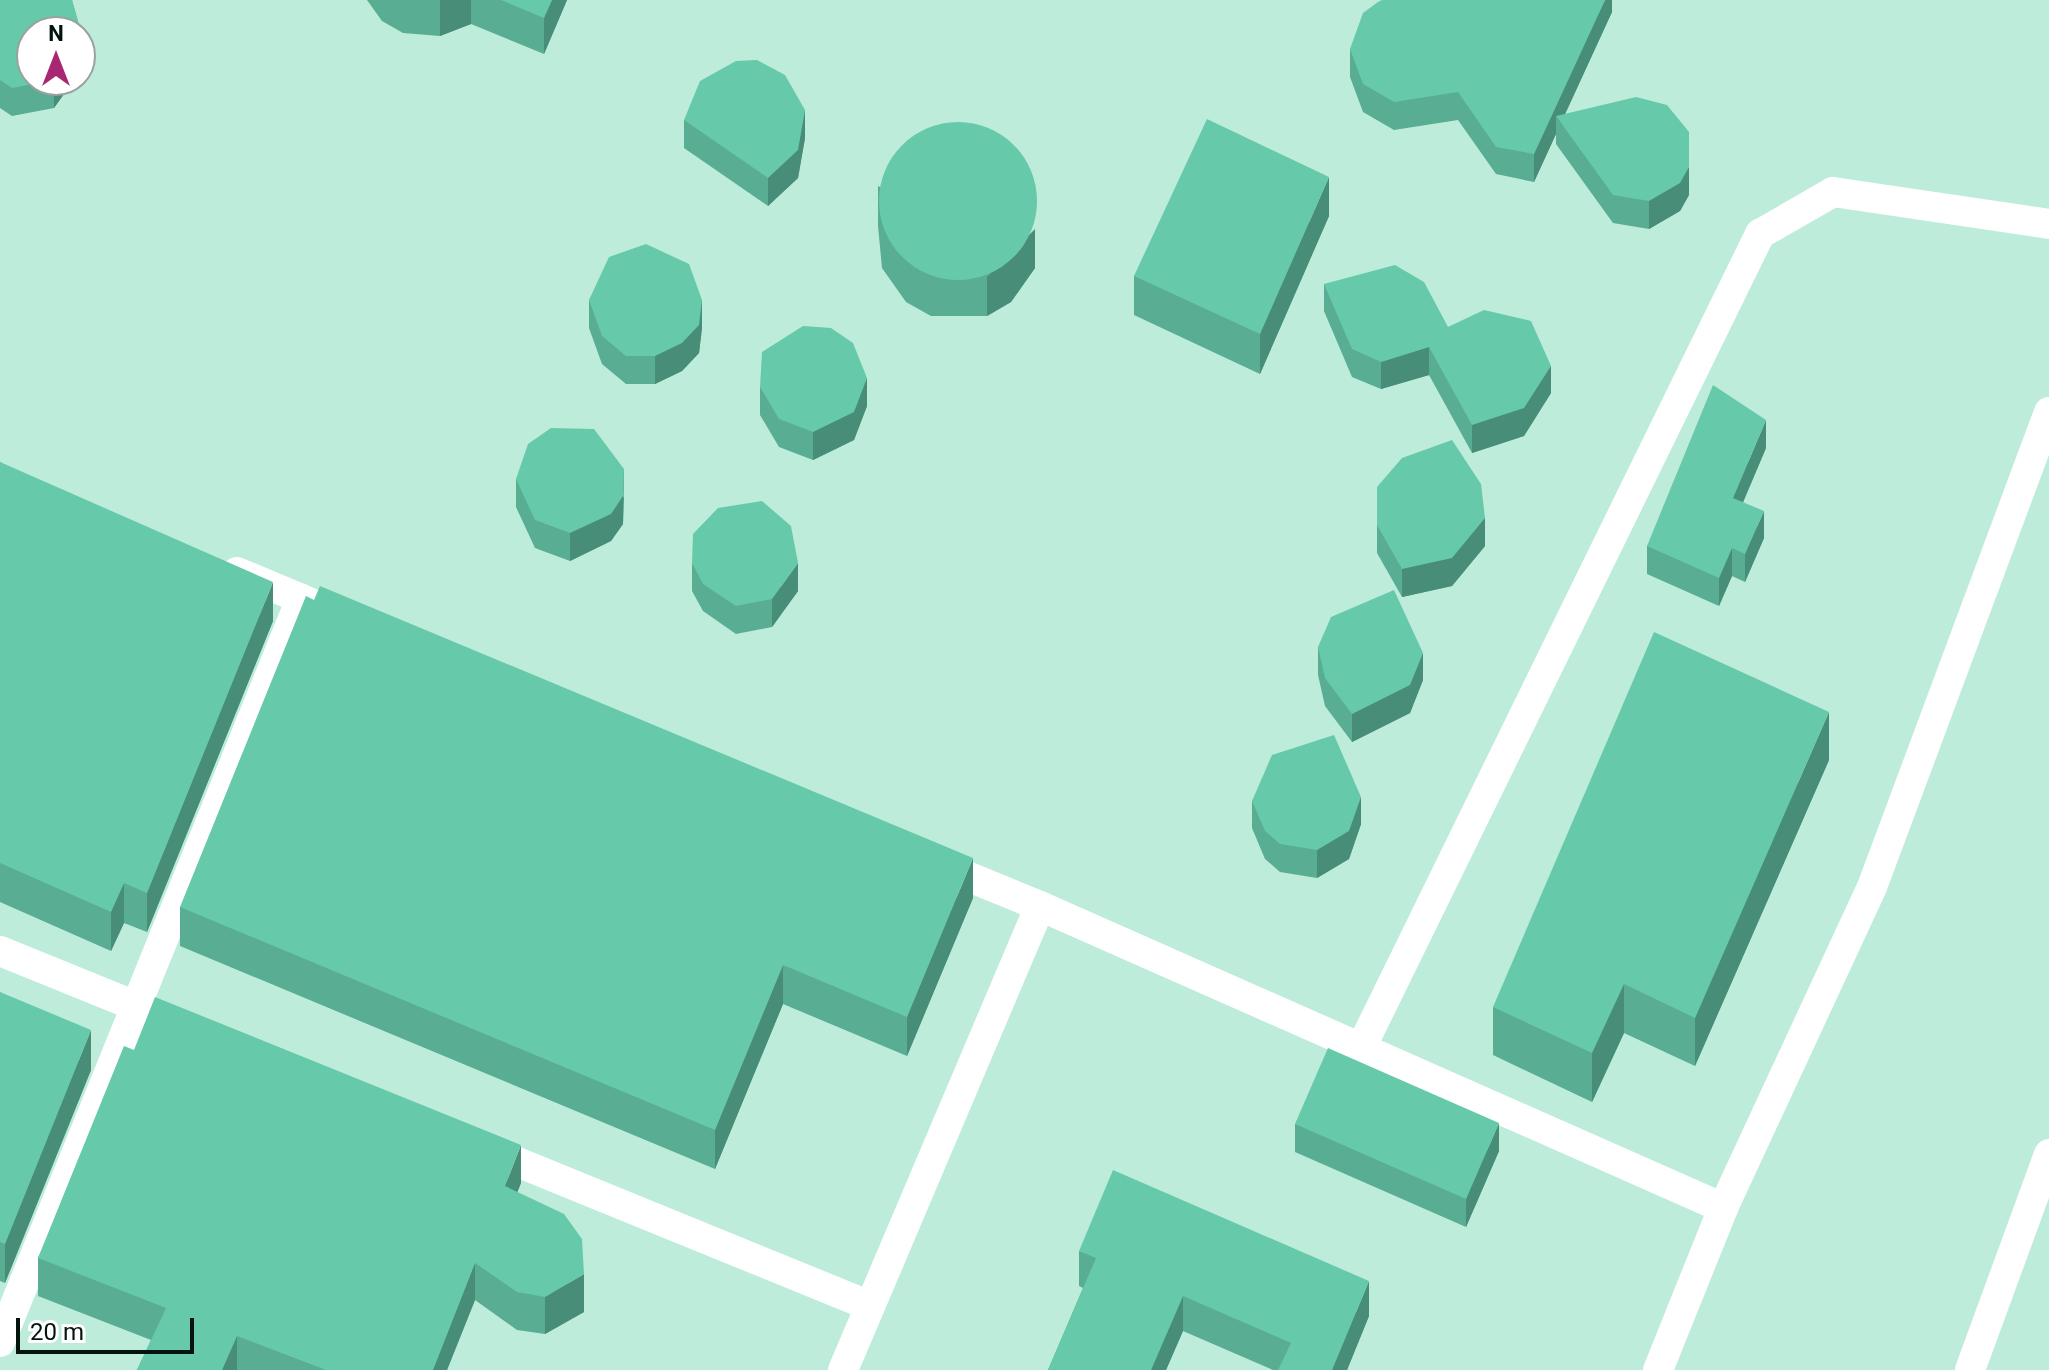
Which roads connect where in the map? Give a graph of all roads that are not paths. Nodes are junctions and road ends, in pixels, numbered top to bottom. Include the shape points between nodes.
1 (2049, 224) edge
2 (2049, 412) edge
3 (215, 563) edge
4 (301, 599) junction
5 (373, 629) edge
6 (910, 852) edge
7 (1040, 906) junction
8 (0, 951) edge
9 (136, 1006) junction
10 (209, 1036) edge
11 (1361, 1048) junction
12 (459, 1138) edge
13 (2049, 1154) edge
14 (1723, 1208) junction
15 (870, 1306) junction
16 (0, 1342) edge
17 (843, 1370) edge
18 (1658, 1370) edge
19 (1970, 1370) edge

1 - 11 lane via 1833,192 1760,234
2 - 14 lane via 1872,887
3 - 4 lane
4 - 5 lane
4 - 9 lane
6 - 7 lane
7 - 11 lane
7 - 15 lane
8 - 9 lane
9 - 10 lane
9 - 16 lane
11 - 14 lane
12 - 15 lane
13 - 19 lane
14 - 18 lane
15 - 17 lane

